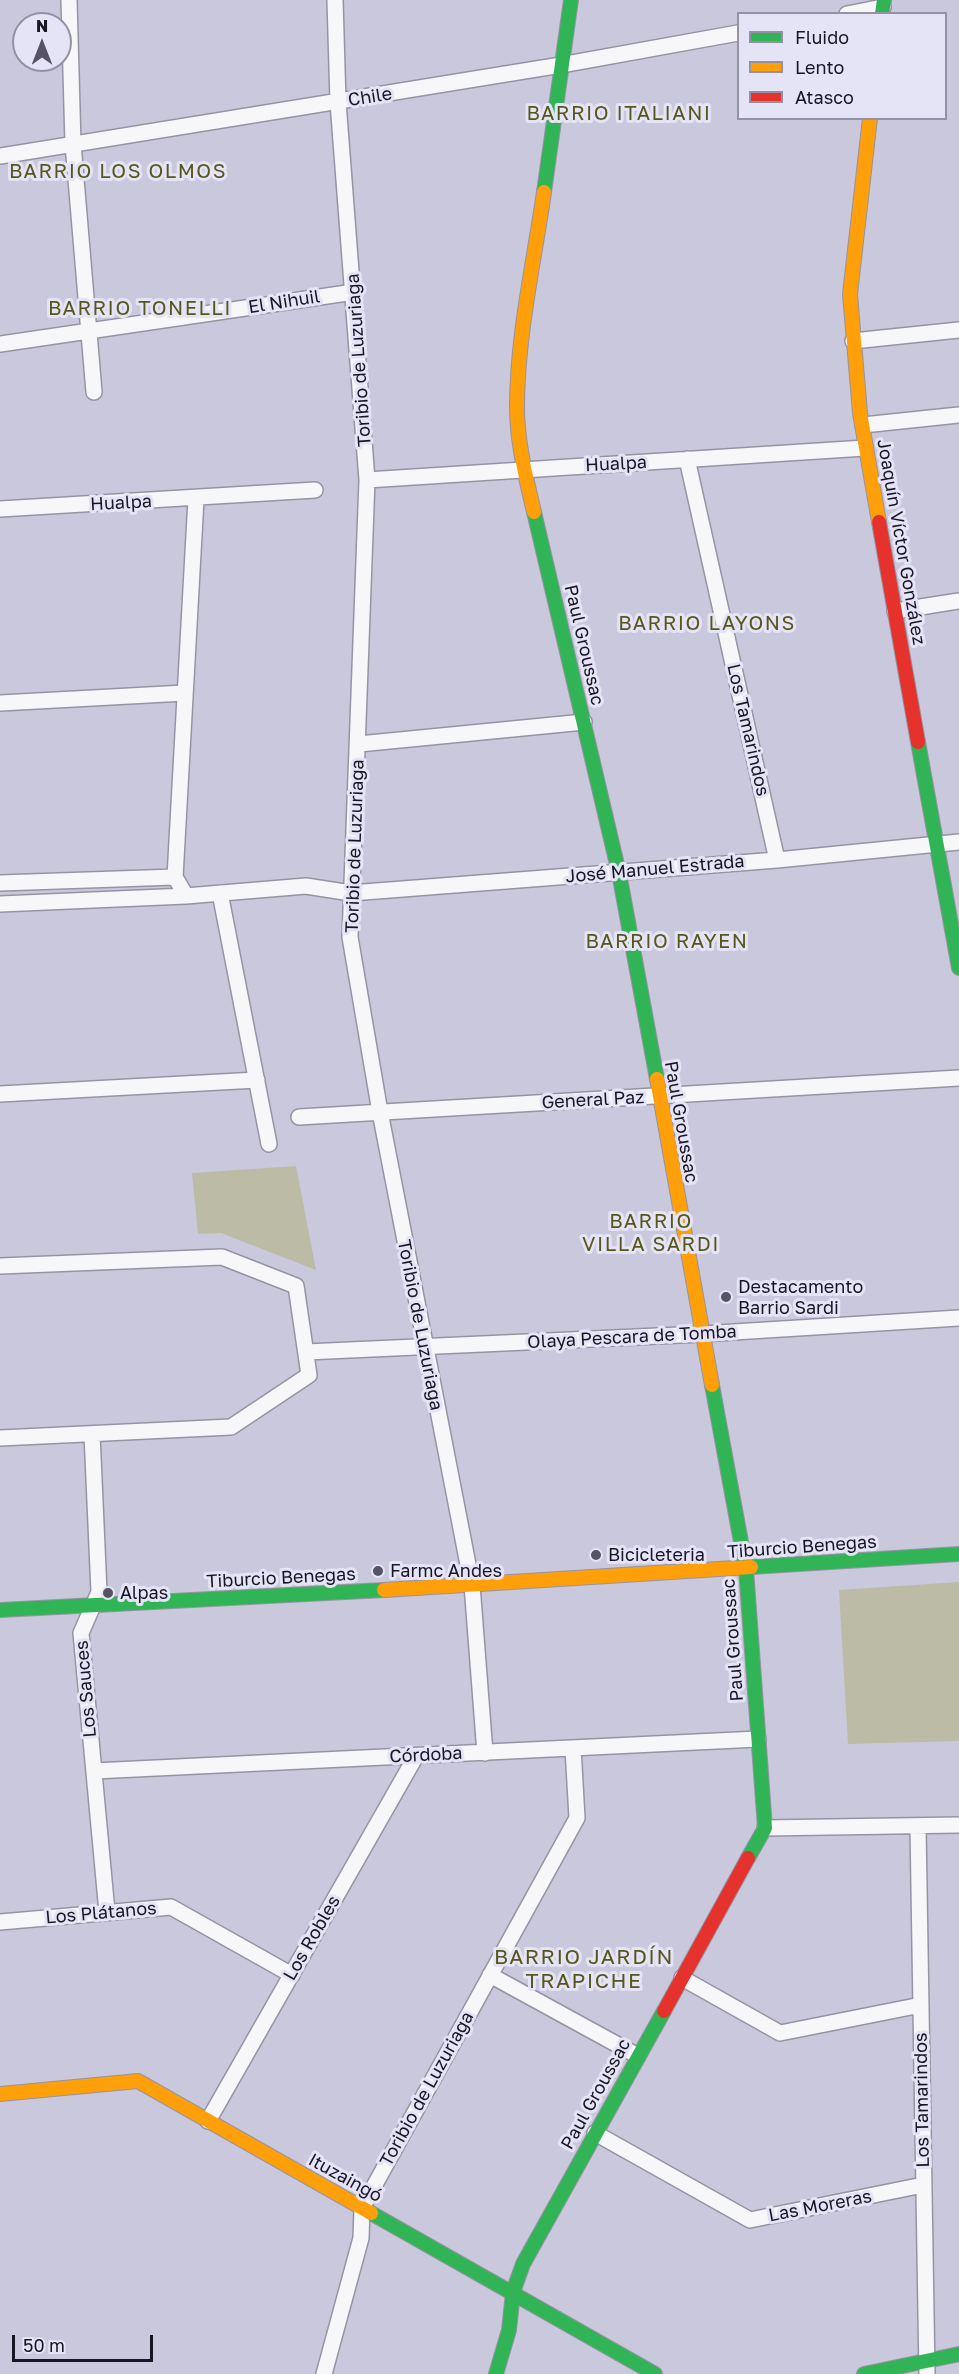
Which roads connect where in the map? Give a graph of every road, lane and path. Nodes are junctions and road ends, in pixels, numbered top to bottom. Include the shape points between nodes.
1 (69, 0) edge
2 (335, 0) edge
3 (571, 0) edge
4 (883, 7) edge
5 (857, 12) edge
6 (737, 33) edge
7 (561, 65) junction
8 (338, 102) junction
9 (870, 120) edge
10 (73, 144) junction
11 (0, 156) edge
12 (354, 292) junction
13 (959, 330) edge
14 (89, 332) junction
15 (853, 341) junction
16 (0, 344) edge
17 (94, 392) dead end
18 (959, 415) edge
19 (863, 424) junction
20 (866, 448) junction
21 (687, 459) junction
22 (524, 469) junction
23 (367, 480) junction
24 (315, 490) dead end
25 (195, 499) junction
26 (0, 509) edge
27 (959, 601) edge
28 (896, 611) junction
29 (185, 693) junction
30 (0, 703) edge
31 (584, 722) junction
32 (359, 744) junction
33 (959, 842) edge
34 (935, 845) junction
35 (777, 860) junction
36 (619, 873) junction
37 (175, 877) junction
38 (0, 883) edge
39 (351, 892) junction
40 (220, 893) junction
41 (186, 896) junction
42 (0, 904) edge
43 (959, 968) edge
44 (959, 1078) edge
45 (256, 1080) junction
46 (0, 1094) edge
47 (658, 1096) junction
48 (380, 1112) junction
49 (299, 1117) dead end
50 (269, 1144) dead end
51 (0, 1266) edge
52 (959, 1317) edge
53 (702, 1334) junction
54 (424, 1347) junction
55 (306, 1352) junction
56 (92, 1434) junction
57 (0, 1438) edge
58 (959, 1554) edge
59 (746, 1569) junction
60 (472, 1585) junction
61 (95, 1606) junction
62 (0, 1610) edge
63 (758, 1739) junction
64 (573, 1748) junction
65 (485, 1752) junction
66 (416, 1756) junction
67 (94, 1771) junction
68 (918, 1826) junction
69 (959, 1826) edge
70 (765, 1828) junction
71 (107, 1912) junction
72 (0, 1922) edge
73 (292, 1974) junction
74 (490, 1975) junction
75 (682, 1978) junction
76 (921, 2005) junction
77 (638, 2056) junction
78 (0, 2094) edge
79 (208, 2121) junction
80 (595, 2133) junction
81 (923, 2185) junction
82 (362, 2208) junction
83 (513, 2292) junction
84 (959, 2354) edge
85 (926, 2368) edge
86 (324, 2374) edge
87 (496, 2374) edge
88 (655, 2374) edge
89 (864, 2374) edge

1 - 10 street
2 - 8 street, Toribio de Luzuriaga
3 - 7 street, Paul Groussac
4 - 5 street
6 - 7 street, Chile
7 - 8 street, Chile
7 - 22 street, Paul Groussac via 519,367 517,409
8 - 10 street, Chile
8 - 12 street, Toribio de Luzuriaga
9 - 15 street, Joaquín Víctor González via 850,294
10 - 11 street, Chile
10 - 14 street
12 - 14 street, El Nihuil
12 - 23 street, Toribio de Luzuriaga
13 - 15 street
14 - 16 street, El Nihuil
14 - 17 street
15 - 19 street, Joaquín Víctor González
18 - 19 street
19 - 20 street, Joaquín Víctor González
20 - 21 street, Hualpa
20 - 28 street, Joaquín Víctor González
21 - 22 street, Hualpa
21 - 35 street, Los Tamarindos
22 - 23 street, Hualpa
22 - 31 street, Paul Groussac
23 - 32 street, Toribio de Luzuriaga
24 - 25 street, Hualpa
25 - 26 street, Hualpa
25 - 29 street
27 - 28 street
28 - 34 street, Joaquín Víctor González
29 - 30 street
29 - 37 street
31 - 32 street
31 - 36 street, Paul Groussac
32 - 39 street, Toribio de Luzuriaga
33 - 34 street, José Manuel Estrada
34 - 35 street, José Manuel Estrada
34 - 43 street, Joaquín Víctor González
35 - 36 street, José Manuel Estrada
36 - 39 street, José Manuel Estrada
36 - 47 street, Paul Groussac
37 - 38 street
37 - 41 street
39 - 40 street, José Manuel Estrada via 306,886
39 - 48 street, Toribio de Luzuriaga via 350,937
40 - 41 street
40 - 45 street
41 - 42 street
44 - 47 street, General Paz
45 - 46 street
45 - 50 street
47 - 48 street, General Paz
47 - 53 street, Paul Groussac
48 - 49 street, General Paz
48 - 54 street, Toribio de Luzuriaga
51 - 55 street via 222,1257 296,1286
52 - 53 street, Olaya Pescara de Tomba
53 - 54 street, Olaya Pescara de Tomba
53 - 59 street, Paul Groussac
54 - 55 street, Olaya Pescara de Tomba
54 - 60 street, Toribio de Luzuriaga
55 - 56 street via 309,1375 231,1427
56 - 57 street
56 - 61 street, Los Sauces via 100,1578
58 - 59 street, Tiburcio Benegas
59 - 60 street, Tiburcio Benegas
59 - 63 street, Paul Groussac
60 - 61 street, Tiburcio Benegas
60 - 65 street, Toribio de Luzuriaga
61 - 62 street, Tiburcio Benegas
61 - 67 street, Los Sauces via 81,1633
63 - 64 street, Córdoba
63 - 70 street, Paul Groussac
64 - 65 street, Córdoba
64 - 74 street, Toribio de Luzuriaga via 576,1818
65 - 66 street, Córdoba
66 - 67 street, Córdoba
66 - 73 street, Los Robles
67 - 71 street, Los Sauces
68 - 69 street
68 - 70 street
68 - 76 street, Los Tamarindos
70 - 75 street, Paul Groussac
71 - 72 street, Los Plátanos
71 - 73 street, Los Plátanos via 171,1907
73 - 79 street, Los Robles
74 - 77 street
74 - 82 street, Toribio de Luzuriaga
75 - 76 street via 780,2032
75 - 77 street, Paul Groussac
76 - 81 street, Los Tamarindos
77 - 80 street, Paul Groussac
78 - 79 street, Ituzaingó via 138,2081
79 - 82 street, Ituzaingó
80 - 81 street, Las Moreras via 750,2220
80 - 83 street, Paul Groussac via 523,2264
81 - 85 street, Los Tamarindos
82 - 83 street, Ituzaingó
82 - 86 street, Toribio de Luzuriaga via 361,2238
83 - 87 street, Paul Groussac via 509,2330
83 - 88 street, Ituzaingó
84 - 85 street
85 - 89 street

